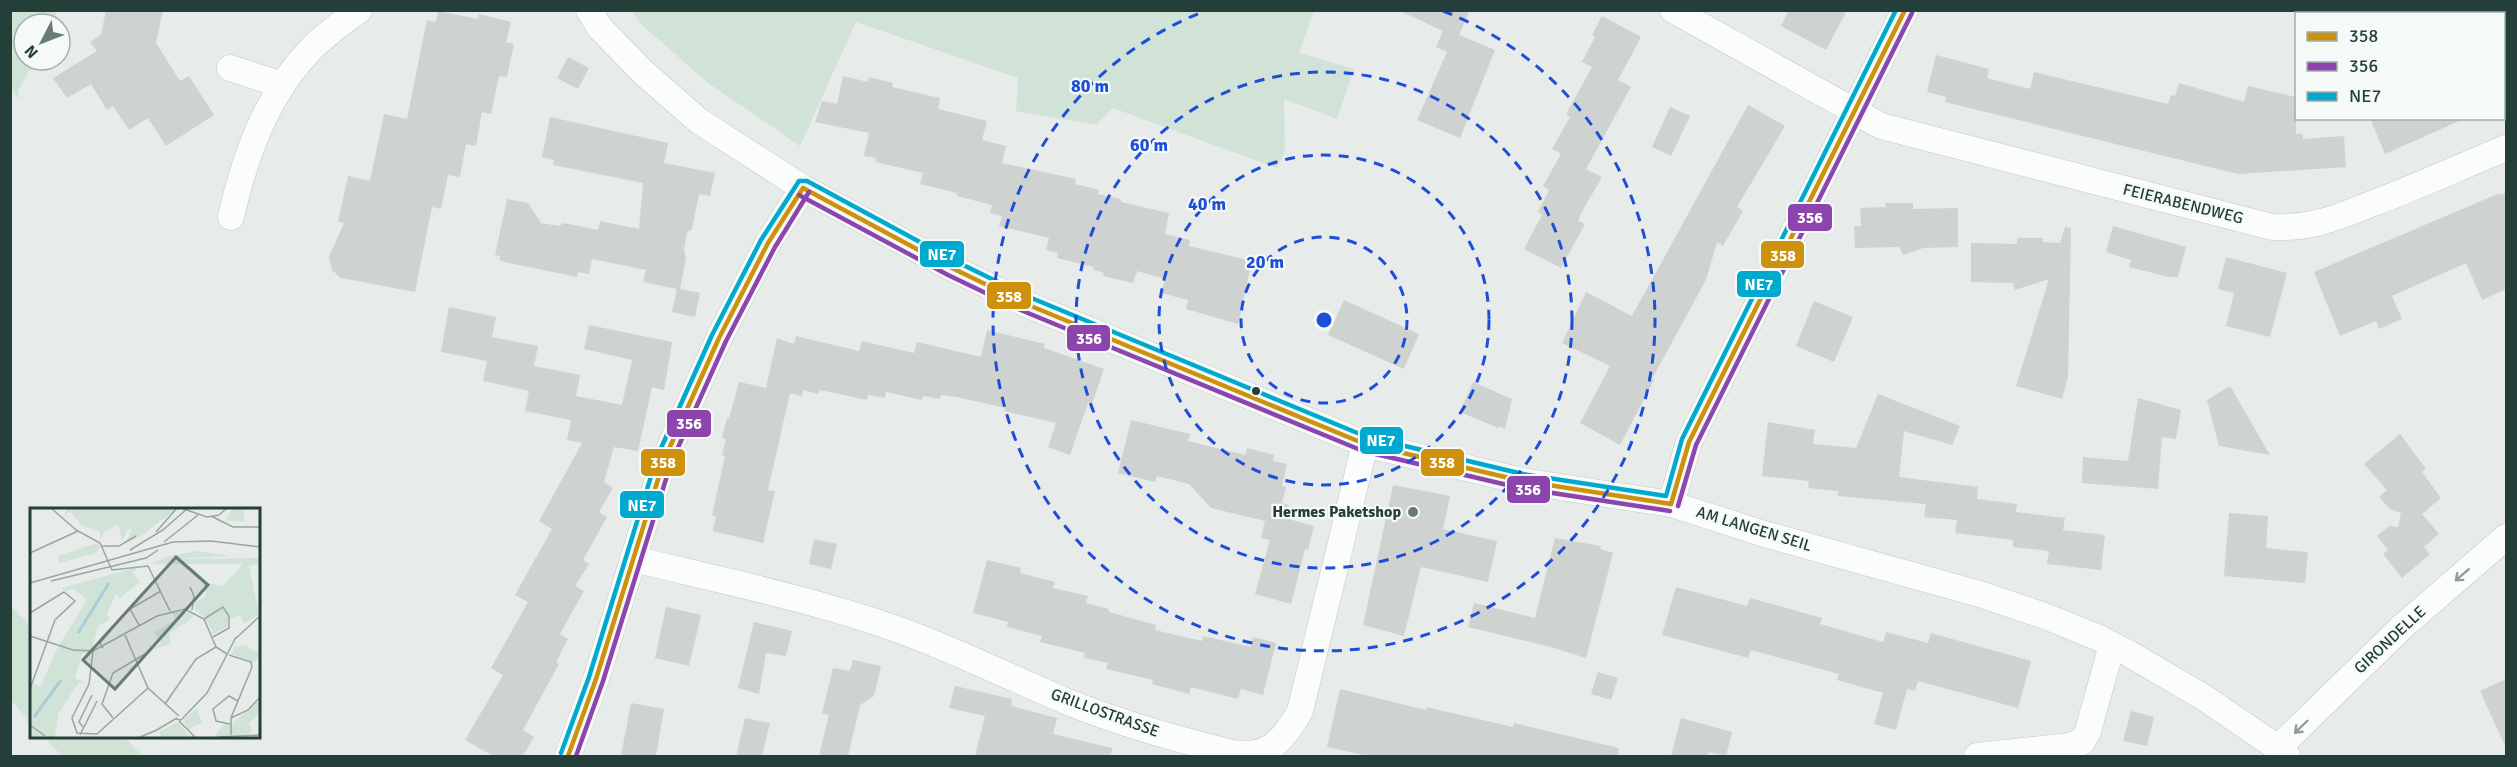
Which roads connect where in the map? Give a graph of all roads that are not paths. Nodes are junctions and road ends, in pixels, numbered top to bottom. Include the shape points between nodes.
1 (359, 10) edge
2 (589, 10) edge
3 (1672, 10) edge
4 (1905, 10) edge
5 (230, 68) dead end
6 (282, 85) junction
7 (1854, 112) junction
8 (2506, 148) edge
9 (803, 188) junction
10 (231, 217) dead end
11 (1365, 444) junction
12 (1671, 504) junction
13 (2506, 537) edge
14 (633, 559) junction
15 (2112, 645) junction
16 (2283, 752) edge
17 (568, 756) edge
18 (1977, 756) edge

1 - 6 street via 312,48
2 - 9 street, AM LANGEN SEIL via 600,28 644,73 699,121
3 - 7 street
4 - 7 street
5 - 6 street
6 - 10 street via 251,147
7 - 8 street, FEIERABENDWEG via 1881,126 2288,228 2320,224
7 - 12 street via 1689,442
9 - 11 street, AM LANGEN SEIL via 1026,304
9 - 14 street via 768,243 684,412 664,460
11 - 12 street, AM LANGEN SEIL via 1522,481
11 - 14 street, GRILLOSTRASSE via 1300,711 1289,731 1260,753 1228,752 1117,720 947,648 855,615
12 - 15 street, AM LANGEN SEIL via 1983,595
13 -> 16 street, GIRONDELLE via 2402,627
14 - 17 street
15 - 16 street, AM LANGEN SEIL via 2203,697
15 - 18 street via 2082,741

